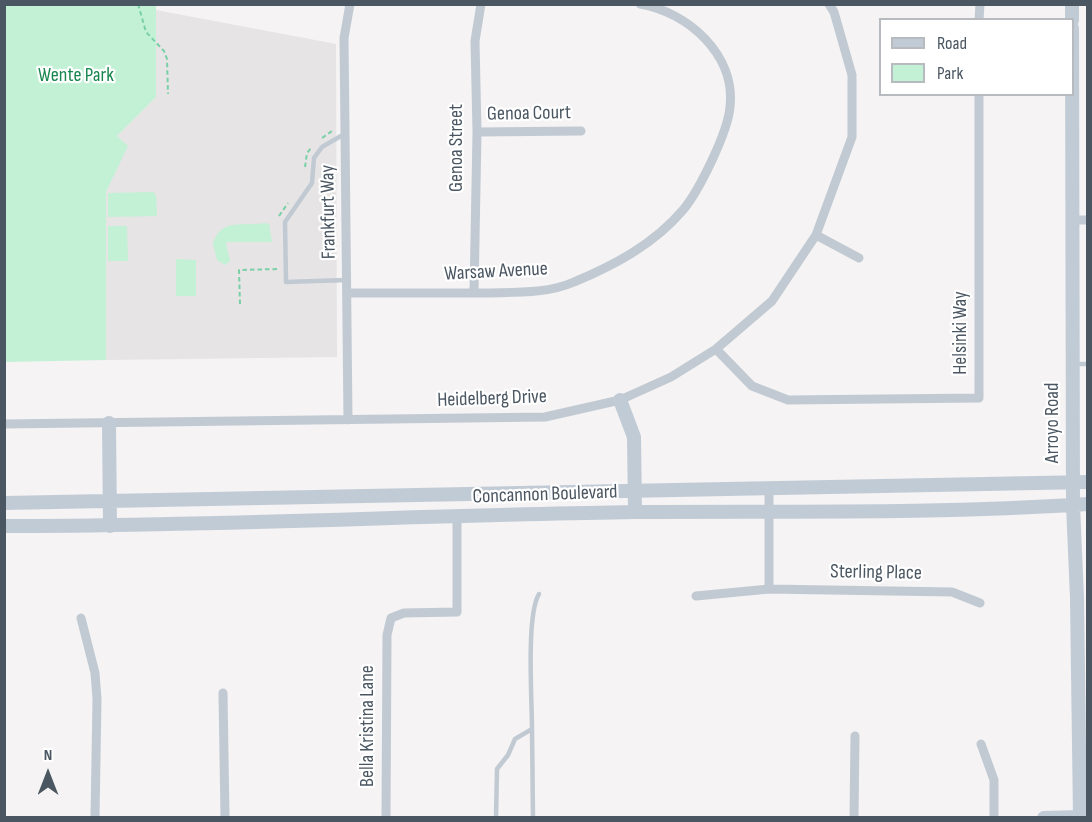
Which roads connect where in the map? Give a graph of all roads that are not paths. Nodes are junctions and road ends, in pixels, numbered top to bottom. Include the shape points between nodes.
1 (350, 4) edge
2 (481, 4) edge
3 (640, 4) edge
4 (829, 4) edge
5 (979, 96) edge
6 (1073, 96) edge
7 (581, 131) dead end
8 (477, 132) junction
9 (346, 133) junction
10 (1072, 220) junction
11 (1088, 220) edge
12 (816, 235) junction
13 (860, 258) dead end
14 (348, 280) junction
15 (348, 293) junction
16 (474, 293) junction
17 (716, 349) junction
18 (1072, 364) junction
19 (1088, 364) edge
20 (620, 400) junction
21 (348, 420) junction
22 (109, 423) junction
23 (4, 424) edge
24 (1080, 483) edge
25 (769, 489) junction
26 (634, 491) junction
27 (4, 503) edge
28 (110, 503) junction
29 (1088, 504) edge
30 (1073, 505) junction
31 (635, 512) junction
32 (769, 512) junction
33 (457, 518) junction
34 (4, 526) edge
35 (110, 526) junction
36 (769, 590) junction
37 (539, 594) dead end
38 (696, 596) dead end
39 (980, 603) dead end
40 (81, 618) dead end
41 (1083, 659) edge
42 (223, 693) dead end
43 (532, 729) junction
44 (855, 736) dead end
45 (981, 744) dead end
46 (1080, 817) edge
47 (95, 818) edge
48 (225, 818) edge
49 (386, 818) edge
50 (496, 818) edge
51 (534, 818) edge
52 (855, 818) edge
53 (994, 818) edge
54 (1044, 818) edge

1 - 9 street, Frankfurt Way via 344,38
2 - 8 street, Genoa Street via 475,41
3 - 16 street, Warsaw Avenue via 682,20 709,41 726,72 730,107 712,161 684,210 635,254 571,284 533,292
4 - 12 street, Heidelberg Drive via 852,75 852,137
5 - 17 street, Helsinki Way via 979,398 788,400 752,386
6 - 10 main road, Arroyo Road
7 - 8 street, Genoa Court
8 - 16 street, Genoa Street
9 - 14 street, Frankfurt Way
9 - 14 lane via 322,147 314,158 312,183 285,222 286,282
10 - 11 street
10 - 18 main road, Arroyo Road
12 - 13 street
12 - 17 street, Heidelberg Drive via 772,301
14 - 15 street, Frankfurt Way
15 - 16 street, Warsaw Avenue
15 - 21 street, Frankfurt Way
17 - 20 street, Heidelberg Drive
18 - 19 lane
18 - 24 main road, Arroyo Road
20 - 21 street, Heidelberg Drive via 545,417
20 - 26 main road via 634,437
21 - 22 street, Heidelberg Drive
22 - 23 street, Heidelberg Drive
22 - 28 main road
24 - 25 main road, Concannon Boulevard
24 - 30 main road, Arroyo Road
25 - 26 main road, Concannon Boulevard
25 - 32 street
26 - 28 main road, Concannon Boulevard
26 - 31 main road
27 - 28 main road, Concannon Boulevard
28 - 35 main road
29 - 30 main road, Concannon Boulevard
30 - 32 main road, Concannon Boulevard
30 - 41 main road, Arroyo Road
31 - 32 main road, Concannon Boulevard
31 - 33 main road, Concannon Boulevard
32 - 36 street
33 - 35 main road, Concannon Boulevard
33 - 49 street, Bella Kristina Lane via 456,612 404,613 391,618 387,635
34 - 35 main road, Concannon Boulevard
36 - 38 street, Sterling Place
36 - 39 street, Sterling Place via 952,592
37 - 43 lane via 535,600 532,638
40 - 47 street via 95,673 97,699
41 - 46 main road, Arroyo Road
42 - 48 street
43 - 50 lane via 515,739 497,769
43 - 51 lane
44 - 52 street
45 - 53 street via 994,780
46 - 54 main road

